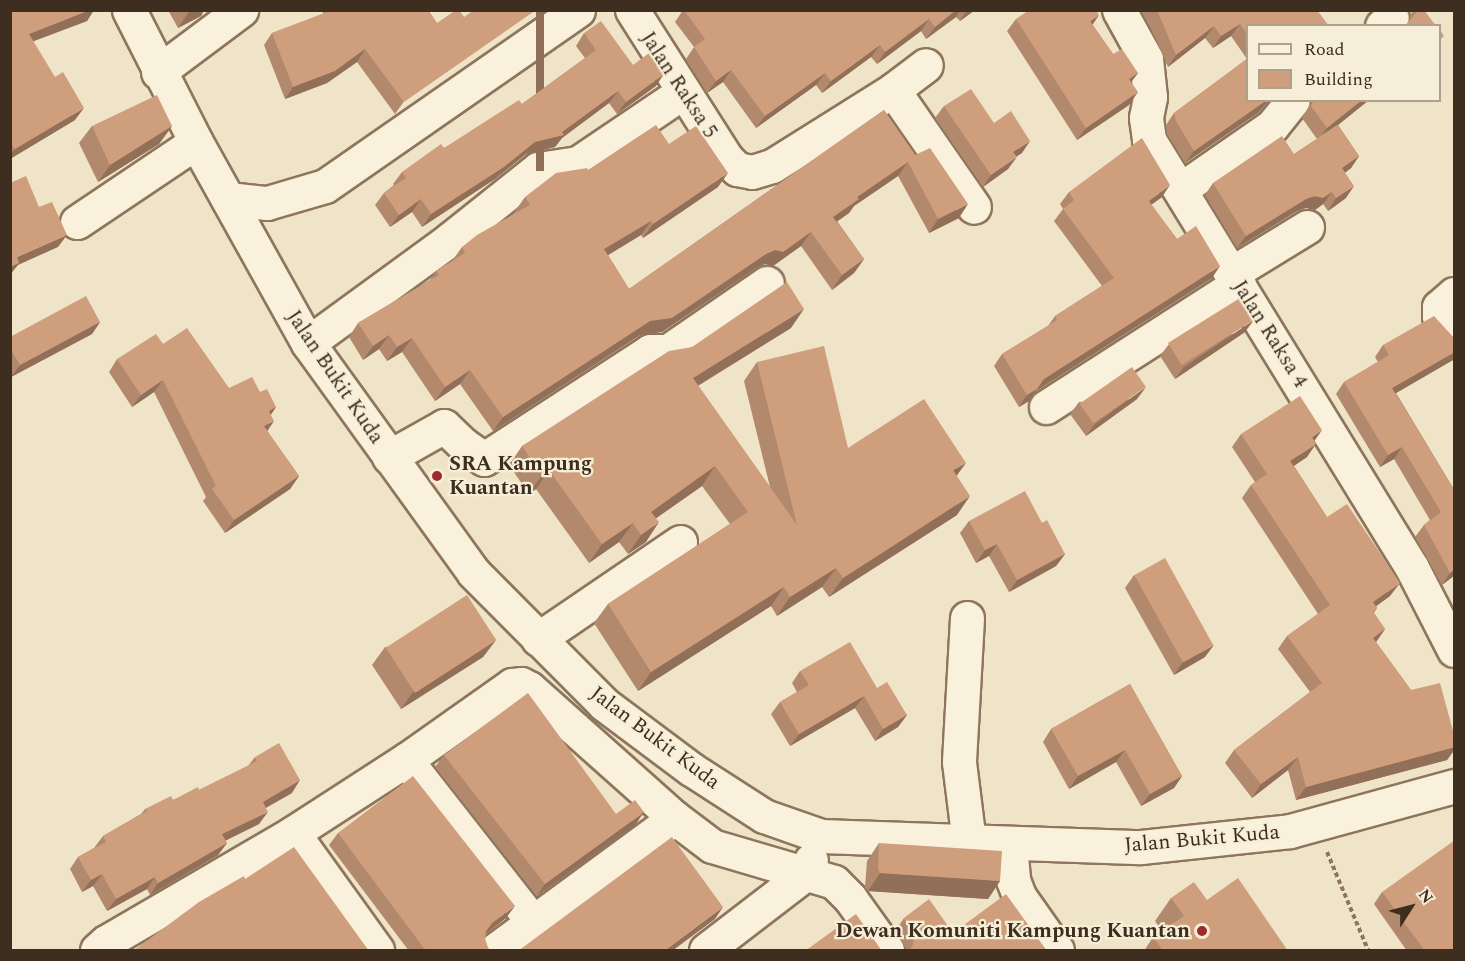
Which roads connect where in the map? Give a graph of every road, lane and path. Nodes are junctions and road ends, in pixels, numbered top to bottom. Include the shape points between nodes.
1 (129, 10) edge
2 (241, 10) edge
3 (578, 10) edge
4 (638, 13) edge
5 (1130, 14) edge
6 (926, 65) dead end
7 (158, 72) junction
8 (893, 90) junction
9 (683, 92) junction
10 (1291, 102) edge
11 (196, 142) junction
12 (1181, 189) junction
13 (228, 199) junction
14 (974, 207) dead end
15 (77, 222) dead end
16 (1307, 226) dead end
17 (1236, 278) junction
18 (767, 283) dead end
19 (1455, 294) edge
20 (1455, 335) edge
21 (308, 343) junction
22 (1046, 407) dead end
23 (389, 458) junction
24 (680, 542) dead end
25 (967, 618) dead end
26 (538, 639) junction
27 (1455, 650) edge
28 (406, 760) junction
29 (1455, 786) edge
30 (675, 818) junction
31 (1320, 823) junction
32 (293, 833) junction
33 (821, 836) junction
34 (969, 842) junction
35 (1010, 844) junction
36 (805, 874) junction
37 (533, 922) junction
38 (726, 945) edge
39 (97, 951) edge
40 (377, 951) edge
41 (495, 951) edge
42 (887, 951) edge
43 (1057, 951) edge
44 (1368, 951) edge

1 - 7 street, Jalan Bukit Kuda
2 - 7 street
3 - 13 street via 325,186 267,203
4 - 9 street, Jalan Raksa 5
5 - 12 street, Jalan Raksa 4 via 1146,59 1149,140
6 - 8 street
7 - 11 street, Jalan Bukit Kuda
8 - 9 street, Jalan Raksa 5 via 772,166 752,172 737,169 727,159
8 - 14 street
9 - 21 street via 578,163 538,169
10 - 12 street via 1272,126
11 - 13 street, Jalan Bukit Kuda
11 - 15 street
12 - 17 street, Jalan Raksa 4
13 - 21 street, Jalan Bukit Kuda
16 - 17 street
17 - 22 street
17 - 27 street, Jalan Raksa 4 via 1412,568
18 - 23 street via 668,351 650,351 484,459 444,426
19 - 20 street via 1439,307 1439,316
21 - 23 street, Jalan Bukit Kuda
23 - 26 street, Jalan Bukit Kuda via 473,572
24 - 26 street
25 - 34 street via 959,762
26 - 33 street, Jalan Bukit Kuda via 604,704 692,769 764,816
28 - 30 street via 520,684
28 - 32 street
28 - 37 street
29 - 31 street, Jalan Bukit Kuda
30 - 36 street via 712,846
30 - 37 street
31 - 35 street, Jalan Bukit Kuda via 1290,831 1141,847
31 - 44 path via 1325,847
32 - 39 street via 106,942
32 - 40 street
33 - 34 street, Jalan Bukit Kuda
33 - 36 street
34 - 35 street, Jalan Bukit Kuda
35 - 43 street via 1013,880 1019,896
36 - 38 street
36 - 42 street via 834,882
37 - 41 street

